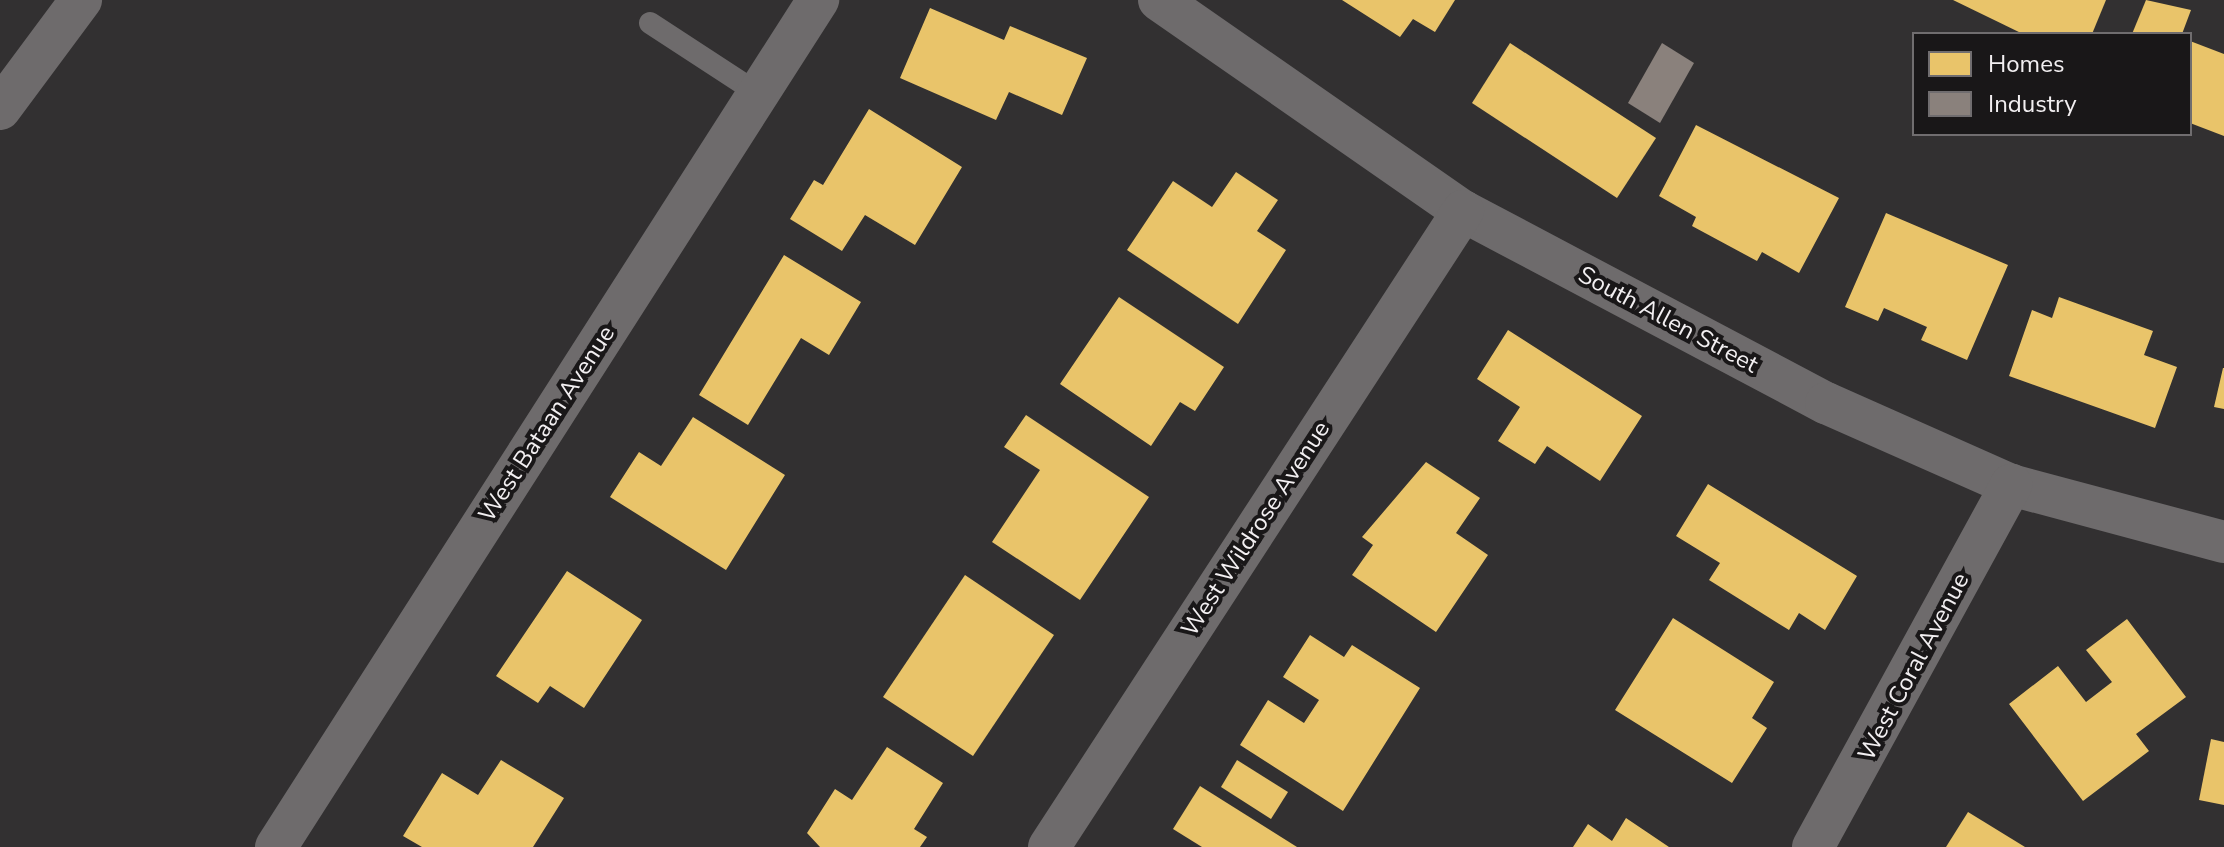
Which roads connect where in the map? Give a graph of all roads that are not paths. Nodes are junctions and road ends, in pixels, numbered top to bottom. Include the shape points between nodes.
1 (81, 0) edge
2 (818, 0) edge
3 (1159, 0) edge
4 (650, 23) dead end
5 (759, 94) junction
6 (0, 109) edge
7 (1463, 211) junction
8 (2011, 485) junction
9 (2224, 542) edge
10 (276, 847) edge
11 (1049, 847) edge
12 (1813, 847) edge

1 - 6 street
2 - 5 street, West Bataan Avenue
3 - 7 street, South Allen Street
4 - 5 lane
5 - 10 street, West Bataan Avenue
7 - 8 street, South Allen Street via 1826,403
7 - 11 street, West Wildrose Avenue
8 - 9 street, South Allen Street
8 - 12 street, West Coral Avenue

